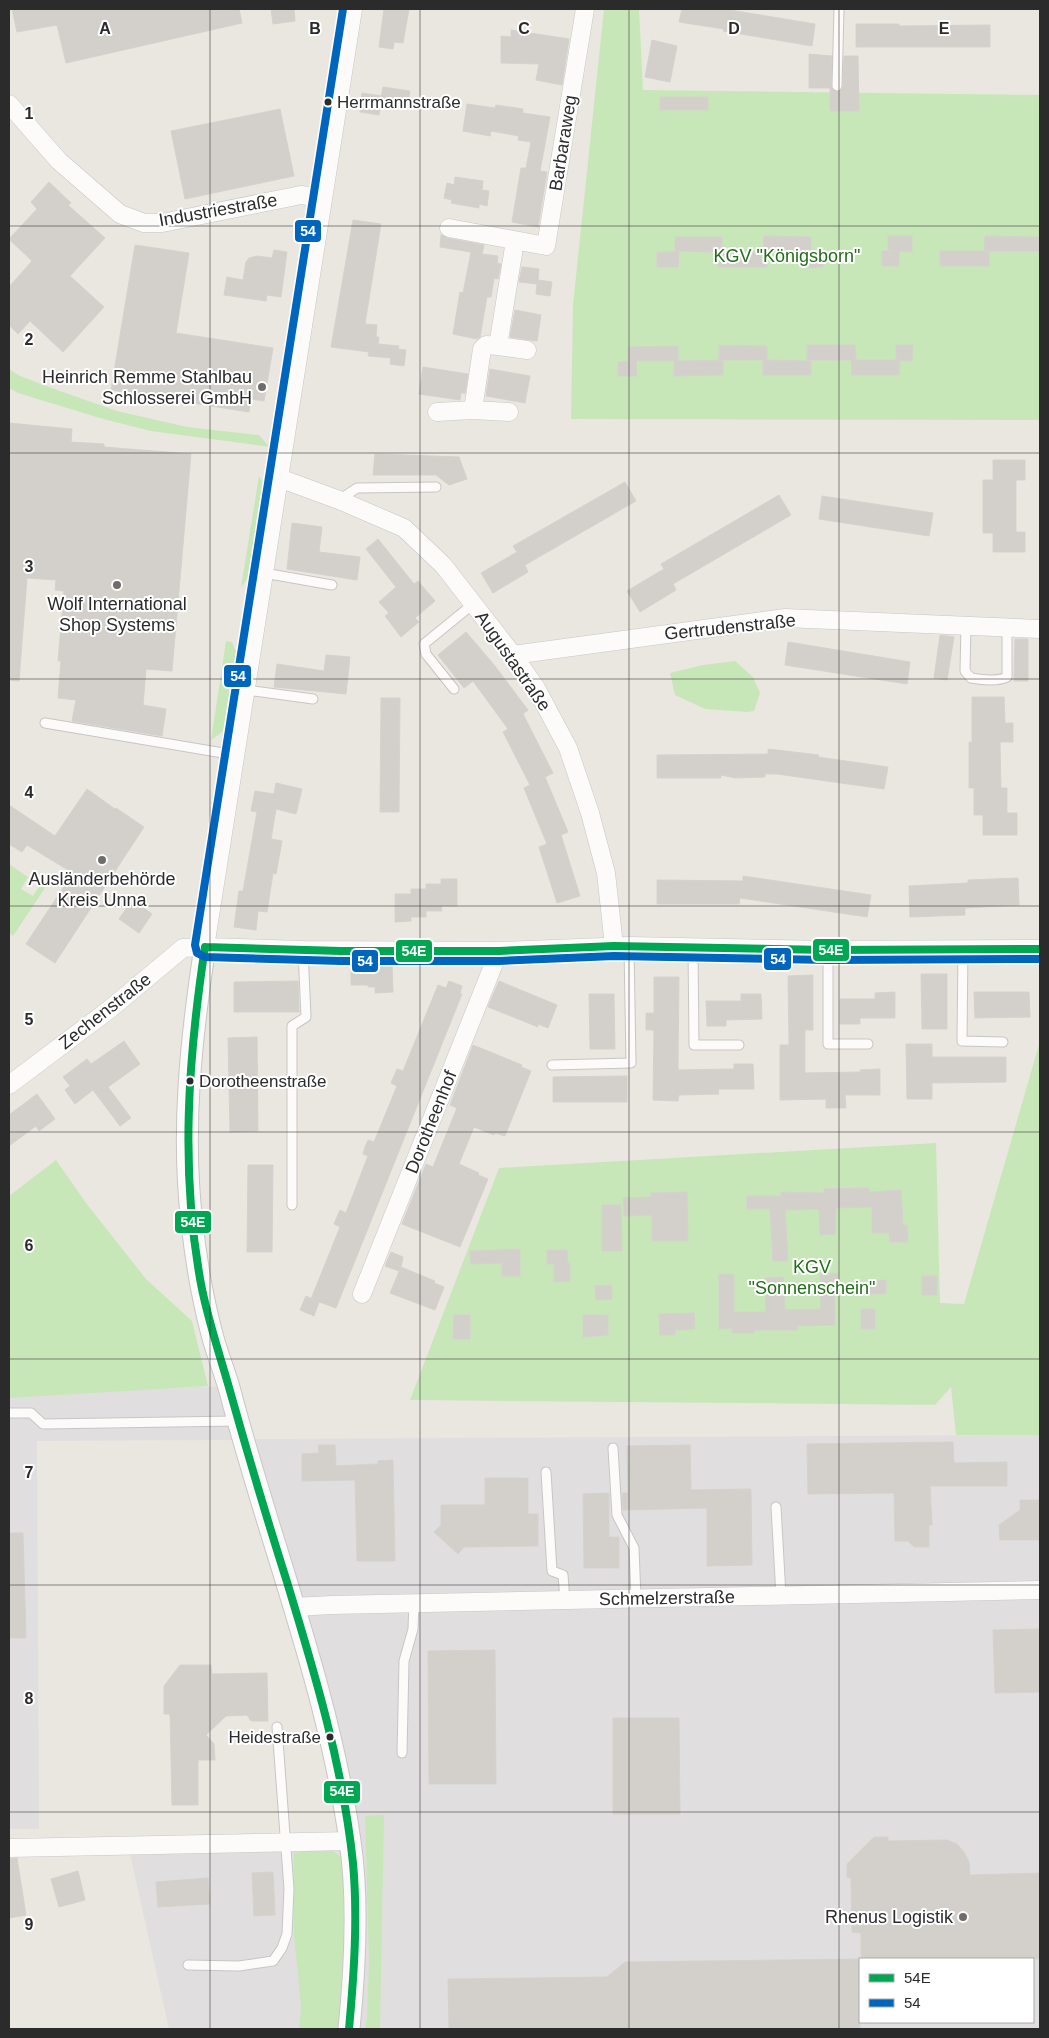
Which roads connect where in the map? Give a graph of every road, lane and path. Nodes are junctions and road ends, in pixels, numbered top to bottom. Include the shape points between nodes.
1 (353, 9) edge
2 (585, 9) edge
3 (839, 9) edge
4 (837, 86) dead end
5 (9, 104) edge
6 (324, 198) junction
7 (449, 228) dead end
8 (515, 241) junction
9 (498, 346) junction
10 (527, 350) dead end
11 (473, 410) junction
12 (437, 412) dead end
13 (509, 412) dead end
14 (279, 478) junction
15 (436, 487) dead end
16 (339, 500) junction
17 (264, 573) junction
18 (332, 585) dead end
19 (473, 604) junction
20 (966, 625) junction
21 (1007, 627) junction
22 (1039, 629) dead end
23 (513, 655) junction
24 (454, 689) dead end
25 (246, 690) junction
26 (313, 699) dead end
27 (45, 724) dead end
28 (235, 755) junction
29 (622, 946) junction
30 (205, 947) junction
31 (693, 947) junction
32 (963, 948) junction
33 (1040, 949) edge
34 (303, 950) junction
35 (828, 950) junction
36 (499, 951) junction
37 (1003, 1042) dead end
38 (868, 1044) dead end
39 (739, 1045) dead end
40 (552, 1064) dead end
41 (9, 1085) edge
42 (292, 1205) dead end
43 (362, 1294) dead end
44 (9, 1413) edge
45 (237, 1421) junction
46 (613, 1448) dead end
47 (546, 1472) dead end
48 (776, 1507) dead end
49 (1040, 1590) edge
50 (781, 1596) junction
51 (636, 1598) junction
52 (565, 1600) junction
53 (414, 1603) junction
54 (294, 1607) junction
55 (277, 1727) dead end
56 (402, 1753) dead end
57 (350, 1841) junction
58 (287, 1842) junction
59 (9, 1848) edge
60 (188, 1965) dead end
61 (349, 2029) edge

1 - 6 street
2 - 8 street, Barbaraweg via 546,246
3 - 4 lane
5 - 6 street, Industriestraße via 59,160 96,194 120,214 144,222 171,221 301,195
6 - 14 street
7 - 8 street, Barbaraweg
8 - 9 street
9 - 10 street
9 - 11 street via 482,349
11 - 12 street
11 - 13 street
14 - 16 street, Augustastraße
14 - 17 street
15 - 16 lane via 357,488
16 - 19 street, Augustastraße via 404,528 442,565
17 - 18 lane
17 - 25 street
19 - 23 street, Augustastraße
19 - 24 lane via 424,644 426,654
20 - 21 street, Gertrudenstraße
20 - 21 lane via 965,671 971,678 984,680 1006,677
20 - 23 street, Gertrudenstraße via 785,618
21 - 22 street, Gertrudenstraße
23 - 29 street, Augustastraße via 536,688 571,757 590,813
25 - 26 lane
25 - 28 street
27 - 28 lane
28 - 30 street
29 - 31 street
29 - 36 street
29 - 40 lane via 631,1063
30 - 34 street
30 - 41 street, Zechenstraße via 183,948 110,1009
30 - 45 street via 189,1082 187,1161 200,1275
31 - 35 street
31 - 39 lane via 694,1045
32 - 33 street
32 - 35 street
32 - 37 lane via 962,1041
34 - 36 street
34 - 42 lane via 306,1018 292,1026
35 - 38 lane via 828,1044
36 - 43 street, Dorotheenhof
44 - 45 lane via 31,1413 43,1424
45 - 54 street
46 - 51 lane via 618,1515 634,1548
47 - 52 lane via 552,1571 563,1575
48 - 50 lane
49 - 50 street, Schmelzerstraße
50 - 51 street, Schmelzerstraße
51 - 52 street, Schmelzerstraße
52 - 53 street, Schmelzerstraße
53 - 54 street, Schmelzerstraße
53 - 56 lane via 414,1629 404,1661
54 - 57 street via 331,1736
55 - 58 lane
57 - 58 street
57 - 61 street via 354,1912
58 - 59 street
58 - 60 lane via 289,1889 286,1934 274,1961 239,1966

